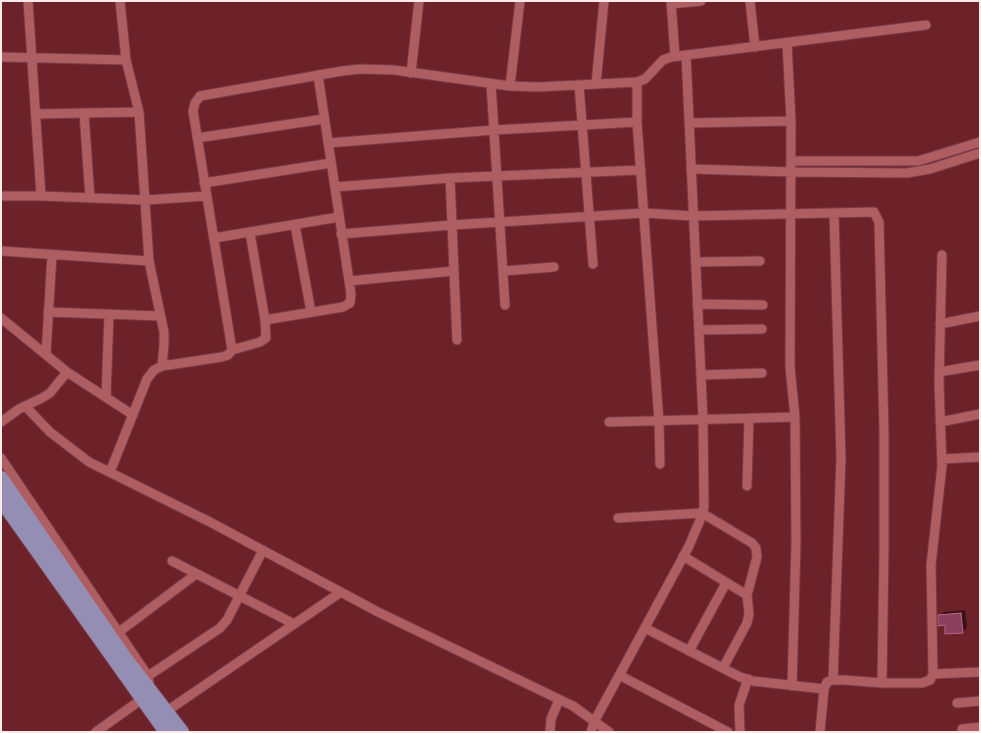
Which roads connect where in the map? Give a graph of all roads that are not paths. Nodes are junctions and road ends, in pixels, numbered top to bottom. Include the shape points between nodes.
1 (28, 1) edge
2 (120, 1) edge
3 (419, 1) edge
4 (520, 1) edge
5 (604, 1) edge
6 (701, 1) edge
7 (750, 1) edge
8 (671, 2) edge
9 (926, 25) dead end
10 (787, 43) junction
11 (754, 47) junction
12 (686, 54) junction
13 (675, 56) junction
14 (1, 57) edge
15 (32, 58) junction
16 (126, 60) junction
17 (411, 73) junction
18 (318, 75) junction
19 (637, 82) junction
20 (491, 84) junction
21 (596, 84) junction
22 (578, 85) junction
23 (510, 86) junction
24 (139, 112) junction
25 (84, 113) junction
26 (36, 114) junction
27 (324, 119) junction
28 (791, 121) junction
29 (637, 122) junction
30 (689, 124) junction
31 (582, 126) junction
32 (494, 130) junction
33 (197, 138) junction
34 (980, 142) edge
35 (328, 143) junction
36 (980, 153) edge
37 (791, 161) junction
38 (331, 163) junction
39 (691, 169) junction
40 (641, 170) junction
41 (586, 172) junction
42 (791, 172) junction
43 (497, 176) junction
44 (450, 178) junction
45 (204, 183) junction
46 (334, 187) junction
47 (1, 196) edge
48 (42, 196) junction
49 (207, 196) junction
50 (90, 198) junction
51 (146, 200) junction
52 (644, 213) junction
53 (834, 213) junction
54 (791, 214) junction
55 (589, 216) junction
56 (693, 216) junction
57 (339, 217) junction
58 (500, 222) junction
59 (295, 225) junction
60 (452, 225) junction
61 (250, 233) junction
62 (342, 234) junction
63 (214, 238) junction
64 (1, 251) edge
65 (52, 254) junction
66 (942, 255) dead end
67 (149, 261) junction
68 (760, 261) dead end
69 (696, 262) junction
70 (593, 264) dead end
71 (554, 268) dead end
72 (454, 271) junction
73 (503, 271) junction
74 (349, 281) junction
75 (698, 304) junction
76 (505, 305) dead end
77 (763, 305) dead end
78 (48, 312) junction
79 (311, 312) junction
80 (110, 314) junction
81 (160, 316) junction
82 (980, 316) edge
83 (1, 318) edge
84 (265, 320) junction
85 (940, 324) junction
86 (762, 329) dead end
87 (699, 330) junction
88 (457, 340) dead end
89 (232, 350) junction
90 (46, 354) junction
91 (980, 365) edge
92 (162, 366) junction
93 (67, 372) junction
94 (939, 372) junction
95 (762, 373) dead end
96 (701, 375) junction
97 (106, 397) junction
98 (25, 406) junction
99 (133, 414) junction
100 (980, 414) edge
101 (795, 417) junction
102 (749, 418) junction
103 (703, 420) junction
104 (659, 421) junction
105 (1, 422) edge
106 (609, 422) dead end
107 (940, 422) junction
108 (980, 457) edge
109 (1, 458) edge
110 (942, 459) junction
111 (660, 464) dead end
112 (110, 472) junction
113 (1, 478) edge
114 (747, 486) dead end
115 (1, 500) edge
116 (702, 513) junction
117 (618, 518) dead end
118 (263, 550) junction
119 (683, 556) junction
120 (172, 561) dead end
121 (196, 574) junction
122 (726, 583) junction
123 (341, 592) junction
124 (747, 595) junction
125 (239, 596) junction
126 (294, 624) junction
127 (644, 628) junction
128 (119, 632) junction
129 (689, 651) junction
130 (121, 661) junction
131 (723, 668) junction
132 (980, 672) edge
133 (933, 674) junction
134 (619, 675) junction
135 (748, 679) junction
136 (833, 680) junction
137 (882, 683) junction
138 (792, 686) junction
139 (147, 688) junction
140 (824, 689) junction
141 (559, 700) junction
142 (980, 701) edge
143 (957, 703) dead end
144 (161, 715) junction
145 (593, 727) edge
146 (980, 727) edge
147 (962, 729) dead end
148 (548, 730) edge
149 (96, 732) edge
150 (166, 732) edge
151 (182, 732) edge
152 (609, 732) edge
153 (728, 732) edge
154 (740, 732) edge
155 (820, 732) edge

1 - 15 street
2 - 16 street
3 - 17 street
4 - 23 street
5 - 21 street
6 - 8 street
7 - 11 street
8 - 13 street
9 - 10 street
10 - 11 street
10 - 28 street
11 - 12 street
12 - 13 street
12 - 30 street
13 - 19 street via 664,60 645,79
14 - 15 street
15 - 16 street
15 - 26 street
16 - 24 street
17 - 18 street via 360,69
17 - 20 street
18 - 27 street
18 - 33 street via 200,96 193,111
19 - 21 street
19 - 29 street
20 - 23 street
20 - 32 street
21 - 22 street
22 - 23 street
22 - 31 street
24 - 25 street
24 - 51 street
25 - 26 street
25 - 50 street
26 - 48 street
27 - 33 street
27 - 35 street
28 - 30 street
28 - 37 street
29 - 31 street
29 - 40 street
30 - 39 street
31 - 32 street
31 - 41 street
32 - 35 street
32 - 43 street
33 - 45 street
34 - 37 street via 918,161
35 - 38 street
36 - 42 street via 918,172
37 - 42 street
38 - 45 street
38 - 46 street
39 - 42 street
39 - 56 street
40 - 41 street
40 - 52 street
41 - 43 street
41 - 55 street
42 - 54 street
43 - 44 street
43 - 58 street
44 - 46 street
44 - 60 street
45 - 49 street
46 - 57 street
47 - 48 street
48 - 50 street
49 - 51 street
49 - 63 street
50 - 51 street
51 - 67 street
52 - 55 street
52 - 56 street
52 - 104 street
53 - 54 street
53 - 136 street via 841,458
53 - 137 street via 874,212 879,222 884,452
54 - 56 street
54 - 101 street via 790,367
55 - 58 street
55 - 70 street
56 - 69 street
57 - 59 street
57 - 62 street
58 - 60 street
58 - 73 street
59 - 61 street
59 - 79 street
60 - 62 street
60 - 72 street
61 - 63 street
61 - 84 street
62 - 74 street
63 - 89 street
64 - 65 street
65 - 67 street
65 - 78 street
66 - 85 street
67 - 81 street
68 - 69 street
69 - 75 street
71 - 73 street
72 - 74 street
72 - 88 street
73 - 76 street
74 - 79 street via 350,303
75 - 77 street
75 - 87 street
78 - 80 street
78 - 90 street
79 - 84 street
80 - 81 street
80 - 97 street
81 - 92 street via 164,345
82 - 85 street
83 - 90 street
84 - 89 street via 266,338
85 - 94 street
86 - 87 street
87 - 96 street
89 - 92 street via 222,357
90 - 93 street
91 - 94 street
92 - 99 street via 147,379
93 - 97 street
93 - 98 street via 50,393
94 - 107 street
95 - 96 street
96 - 103 street
97 - 99 street
98 - 105 street
98 - 112 street via 61,442
99 - 112 street
100 - 107 street
101 - 102 street
101 - 138 street
102 - 103 street
102 - 114 street
103 - 104 street
103 - 116 street
104 - 106 street
104 - 111 street
107 - 110 street
108 - 110 street
109 - 128 street
110 - 133 street via 931,565
112 - 118 street
113 - 130 main road
115 - 130 main road
116 - 117 street
116 - 119 street
116 - 124 street via 756,548 757,558
118 - 123 street
118 - 125 street
119 - 122 street
119 - 127 street
120 - 121 street
121 - 125 street
121 - 128 street
122 - 124 street
122 - 129 street
123 - 126 street
123 - 141 street
124 - 131 street via 747,623
125 - 126 street
125 - 139 street via 220,628
126 - 144 street
127 - 129 street
127 - 134 street
128 - 139 street
129 - 131 street
130 - 139 main road
131 - 135 street
132 - 133 street
133 - 137 street via 930,680 922,683
134 - 145 street
134 - 153 street
135 - 138 street
135 - 154 street via 739,705
136 - 137 street
136 - 140 street via 827,682
138 - 140 street
139 - 144 main road
139 - 149 street
140 - 155 street
141 - 145 street via 573,706
141 - 148 street
142 - 143 street
144 - 150 main road
144 - 151 main road
145 - 152 street
146 - 147 street

